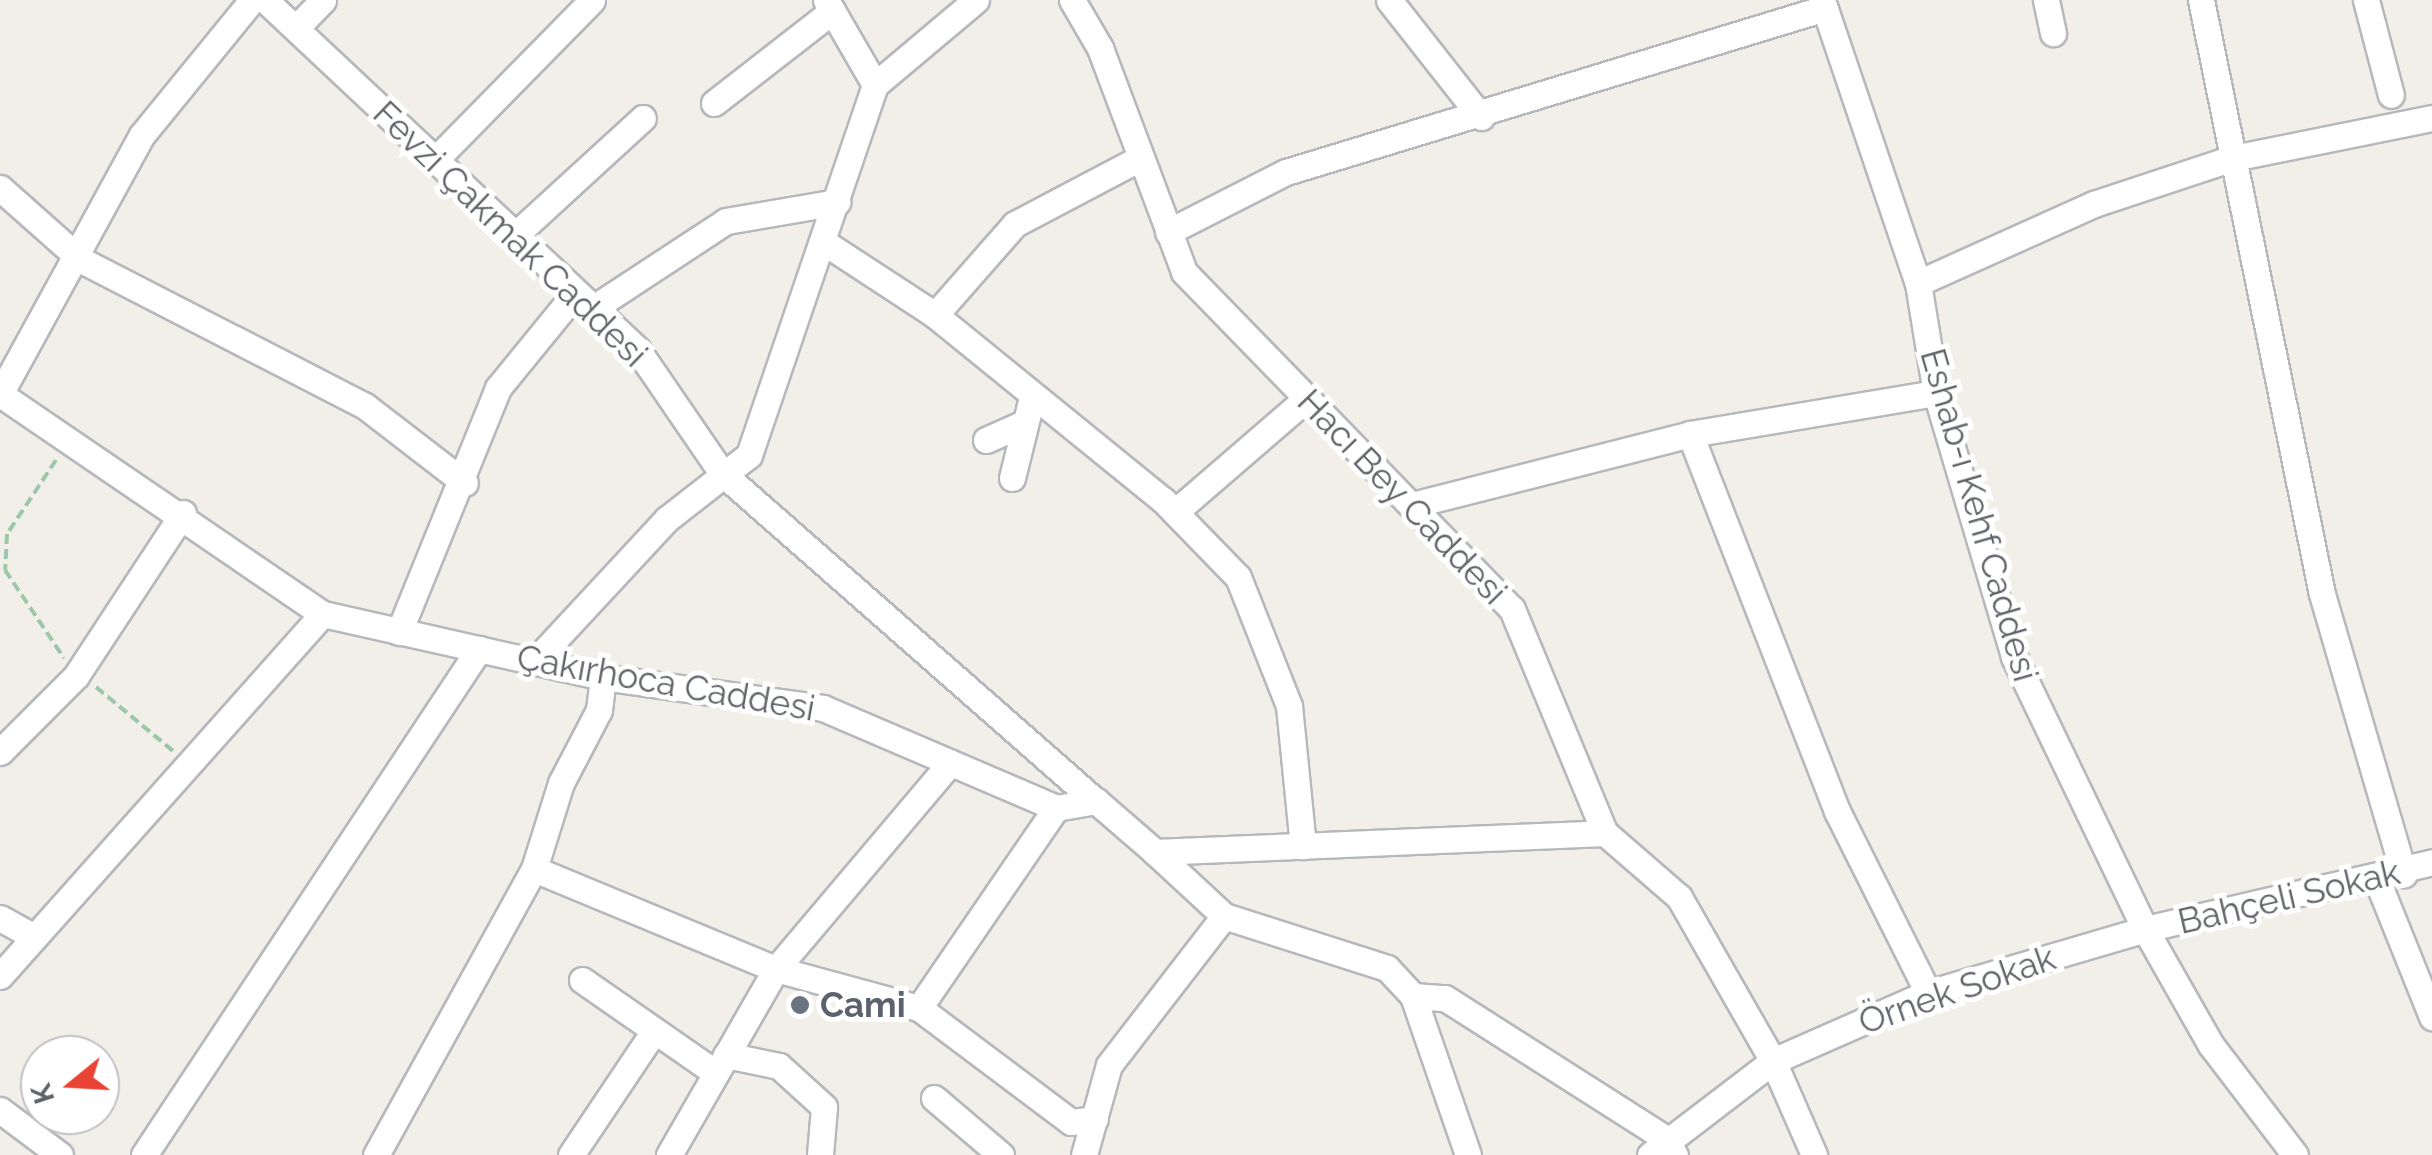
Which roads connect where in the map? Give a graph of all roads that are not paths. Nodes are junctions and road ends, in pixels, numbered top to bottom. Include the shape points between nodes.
1 (252, 0) edge
2 (265, 0) edge
3 (323, 0) edge
4 (976, 0) edge
5 (1072, 0) edge
6 (1389, 0) edge
7 (2046, 0) edge
8 (2202, 0) edge
9 (2366, 0) edge
10 (582, 3) edge
11 (1824, 4) edge
12 (829, 5) edge
13 (296, 28) junction
14 (2053, 33) dead end
15 (875, 85) junction
16 (2390, 94) dead end
17 (714, 103) dead end
18 (1482, 117) junction
19 (643, 118) dead end
20 (2432, 118) edge
21 (1140, 158) junction
22 (2233, 158) junction
23 (435, 160) junction
24 (0, 188) edge
25 (837, 202) junction
26 (1168, 232) junction
27 (513, 237) junction
28 (825, 243) junction
29 (81, 260) junction
30 (1918, 283) junction
31 (583, 303) junction
32 (934, 315) junction
33 (1936, 393) junction
34 (0, 394) edge
35 (1307, 398) junction
36 (1027, 412) junction
37 (1690, 434) junction
38 (986, 440) dead end
39 (722, 473) junction
40 (1012, 478) dead end
41 (465, 483) junction
42 (1412, 505) junction
43 (1175, 512) junction
44 (183, 513) junction
45 (323, 614) junction
46 (399, 632) junction
47 (480, 649) junction
48 (534, 662) junction
49 (603, 678) junction
50 (0, 752) edge
51 (950, 763) junction
52 (1096, 801) junction
53 (1056, 808) junction
54 (1605, 833) junction
55 (1303, 846) junction
56 (1155, 852) junction
57 (2432, 862) edge
58 (534, 869) junction
59 (2404, 874) junction
60 (2378, 880) junction
61 (1224, 916) junction
62 (0, 918) edge
63 (2145, 929) junction
64 (34, 937) junction
65 (776, 969) junction
66 (0, 976) edge
67 (582, 980) dead end
68 (1928, 993) junction
69 (1413, 996) junction
70 (919, 1008) junction
71 (2432, 1018) edge
72 (654, 1032) junction
73 (1773, 1061) junction
74 (721, 1064) junction
75 (934, 1098) dead end
76 (0, 1110) edge
77 (1095, 1119) junction
78 (1664, 1150) edge
79 (60, 1155) edge
80 (144, 1155) edge
81 (376, 1155) edge
82 (570, 1155) edge
83 (668, 1155) edge
84 (820, 1155) edge
85 (1001, 1155) edge
86 (1084, 1155) edge
87 (1468, 1155) edge
88 (1814, 1155) edge
89 (2295, 1155) edge

1 - 29 street via 142,134
2 - 13 street, Fevzi Çakmak Caddesi
3 - 13 street
4 - 15 street
5 - 21 street, Hacı Bey Caddesi
6 - 18 street
7 - 14 street
8 - 22 street
9 - 16 street
10 - 23 street
11 - 18 street
11 - 30 street, Eshab-ı Kehf Caddesi
12 - 15 street
12 - 17 street
13 - 23 street, Fevzi Çakmak Caddesi
15 - 25 street
18 - 26 street via 1286,172
19 - 27 street
20 - 22 street
21 - 26 street, Hacı Bey Caddesi
21 - 32 street via 1015,224
22 - 30 street via 2094,204
22 - 59 street via 2322,594
23 - 27 street, Fevzi Çakmak Caddesi
24 - 29 street
25 - 28 street
25 - 31 street via 726,220
26 - 35 street, Hacı Bey Caddesi via 1184,272
27 - 31 street, Fevzi Çakmak Caddesi
28 - 32 street
28 - 39 street via 749,455
29 - 34 street
29 - 41 street via 366,406
30 - 33 street, Eshab-ı Kehf Caddesi
31 - 39 street, Fevzi Çakmak Caddesi via 637,349
31 - 41 street via 498,388
32 - 36 street
33 - 37 street
33 - 63 street, Eshab-ı Kehf Caddesi via 2014,657
34 - 44 street, Çakırhoca Caddesi
35 - 42 street, Hacı Bey Caddesi
35 - 43 street
36 - 38 street
36 - 40 street
36 - 43 street
37 - 42 street
37 - 68 street via 1837,810
39 - 48 street
39 - 52 street, Fevzi Çakmak Caddesi
41 - 46 street
42 - 54 street, Hacı Bey Caddesi via 1512,609
43 - 55 street via 1238,576 1289,706
44 - 45 street, Çakırhoca Caddesi
44 - 50 street via 76,676
45 - 46 street, Çakırhoca Caddesi
45 - 64 street
46 - 47 street, Çakırhoca Caddesi
47 - 48 street, Çakırhoca Caddesi
47 - 80 street
48 - 49 street, Çakırhoca Caddesi
49 - 51 street, Çakırhoca Caddesi via 823,708
49 - 58 street via 600,710 561,783
51 - 53 street, Çakırhoca Caddesi
51 - 65 street
52 - 53 street
52 - 56 street
53 - 70 street
54 - 55 street
54 - 73 street, Hacı Bey Caddesi via 1679,898
55 - 56 street
56 - 61 street
57 - 59 street, Bahçeli Sokak
58 - 65 street
58 - 81 street
59 - 60 street, Bahçeli Sokak
60 - 63 street, Bahçeli Sokak
60 - 71 street
61 - 69 street via 1388,968
61 - 77 street via 1109,1065
62 - 64 street
63 - 68 street, Örnek Sokak
63 - 89 street, Eshab-ı Kehf Caddesi via 2210,1044
64 - 66 street
65 - 70 street
65 - 74 street
67 - 72 street
68 - 73 street, Örnek Sokak
69 - 78 street via 1445,998
69 - 87 street
70 - 77 street via 1072,1122
72 - 74 street
72 - 82 street
73 - 78 street, Örnek Sokak
73 - 88 street, Hacı Bey Caddesi
74 - 83 street
74 - 84 street via 779,1066 824,1106
75 - 85 street
76 - 79 street
77 - 86 street

